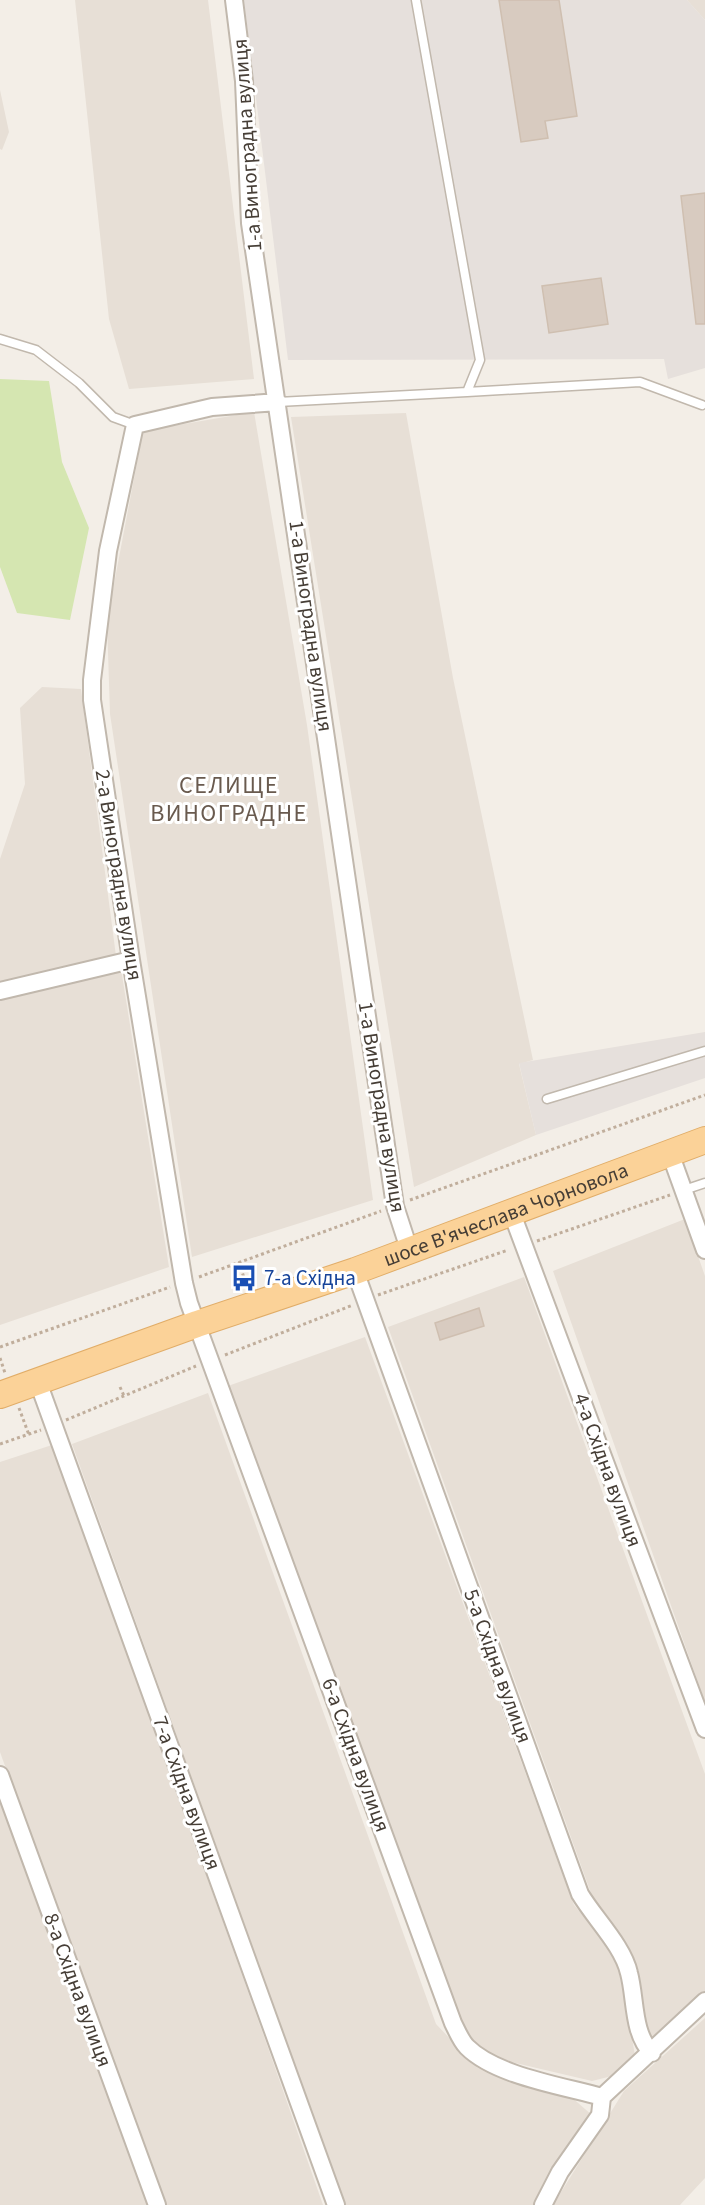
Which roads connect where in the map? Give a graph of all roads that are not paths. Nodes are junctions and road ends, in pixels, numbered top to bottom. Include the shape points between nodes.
1 (234, 0) edge
2 (416, 0) edge
3 (0, 339) edge
4 (467, 392) junction
5 (278, 402) junction
6 (702, 405) dead end
7 (135, 425) junction
8 (131, 960) junction
9 (0, 991) edge
10 (705, 1051) edge
11 (547, 1099) dead end
12 (705, 1140) edge
13 (670, 1153) junction
14 (705, 1183) edge
15 (684, 1190) junction
16 (511, 1211) junction
17 (409, 1249) junction
18 (705, 1250) edge
19 (355, 1271) junction
20 (197, 1324) junction
21 (38, 1382) junction
22 (8, 1392) edge
23 (705, 1729) edge
24 (0, 1775) edge
25 (705, 2001) edge
26 (652, 2053) junction
27 (602, 2097) junction
28 (157, 2205) edge
29 (336, 2205) edge
30 (543, 2205) edge

1 - 5 street, 1-а Виноградна вулиця via 244,81 250,223
2 - 4 lane via 480,360
3 - 7 lane via 36,350 79,383 113,417
4 - 5 lane
4 - 6 lane via 640,382
5 - 7 street via 212,407
5 - 17 street, 1-а Виноградна вулиця via 395,1206
7 - 8 street, 2-а Виноградна вулиця via 108,551 92,680
8 - 9 street
8 - 20 street, 2-а Виноградна вулиця via 184,1283
10 - 11 lane
12 - 13 main road, шосе В'ячеслава Чорновола
13 - 15 street
13 - 16 main road, шосе В'ячеслава Чорновола
14 - 15 lane
15 - 18 street
16 - 17 main road, шосе В'ячеслава Чорновола
16 - 23 street, 4-а Східна вулиця
17 - 19 main road, шосе В'ячеслава Чорновола
19 - 20 main road, шосе В'ячеслава Чорновола
19 - 26 street, 5-а Східна вулиця via 580,1894 624,1957 642,2039
20 - 21 main road, шосе В'ячеслава Чорновола
20 - 27 street, 6-а Східна вулиця via 453,2023 465,2046 505,2071
21 - 22 main road, шосе В'ячеслава Чорновола
21 - 29 street, 7-а Східна вулиця
24 - 28 street, 8-а Східна вулиця
25 - 26 street
26 - 27 street
27 - 30 street via 600,2115 560,2172

